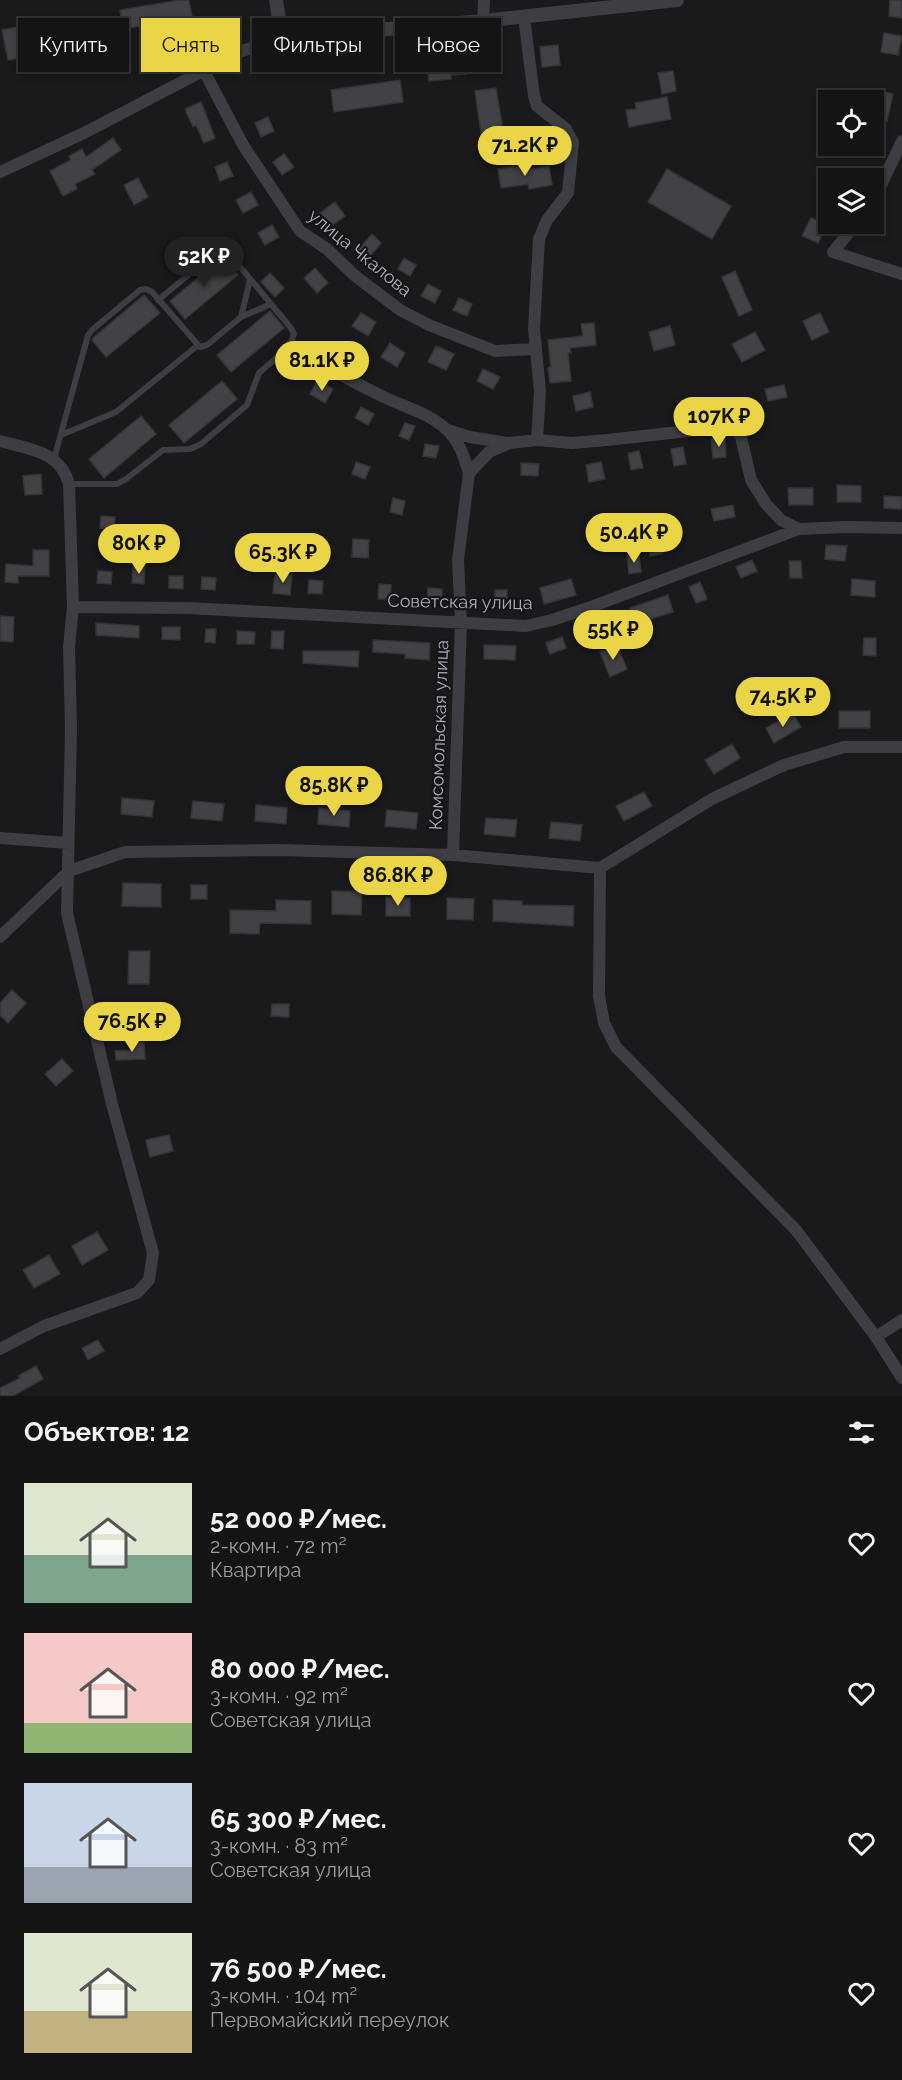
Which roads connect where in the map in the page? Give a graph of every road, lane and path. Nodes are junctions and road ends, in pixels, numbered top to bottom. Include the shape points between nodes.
1 (276, 0) edge
2 (484, 0) edge
3 (677, 0) edge
4 (524, 17) junction
5 (279, 18) edge
6 (483, 18) edge
7 (501, 19) edge
8 (202, 72) edge
9 (205, 72) edge
10 (902, 141) edge
11 (0, 172) edge
12 (884, 179) edge
13 (848, 234) edge
14 (902, 274) edge
15 (250, 280) junction
16 (158, 300) junction
17 (271, 304) junction
18 (241, 316) junction
19 (197, 346) junction
20 (290, 346) junction
21 (535, 349) junction
22 (447, 430) junction
23 (61, 435) junction
24 (537, 440) junction
25 (0, 441) edge
26 (509, 443) junction
27 (54, 459) junction
28 (469, 473) junction
29 (69, 484) junction
30 (902, 528) edge
31 (799, 529) junction
32 (73, 607) junction
33 (460, 623) junction
34 (902, 747) edge
35 (0, 838) edge
36 (68, 843) junction
37 (453, 855) junction
38 (600, 868) junction
39 (69, 871) junction
40 (0, 937) edge
41 (902, 1320) edge
42 (876, 1337) junction
43 (0, 1348) edge
44 (902, 1378) edge

1 - 5 street
2 - 6 street
3 - 4 street
4 - 7 street
4 - 21 street via 537,106 566,129 573,142 568,193 547,220 539,238
8 - 11 street
9 - 21 street, улица Чкалова via 243,145 300,231 400,310 429,325 495,351
10 - 12 street
13 - 14 street via 833,252
15 - 16 lane via 232,257 214,254
15 - 17 lane
15 - 18 lane
16 - 19 lane
16 - 23 lane via 149,290 140,290 89,332
17 - 18 lane
17 - 20 lane via 294,334
18 - 19 lane via 204,346
19 - 23 lane via 116,412
20 - 22 street, Комсомольская улица via 361,386 435,420
20 - 29 lane via 259,373 243,409 201,444 190,449 163,450 117,484
21 - 24 street via 540,391
22 - 26 street, Комсомольская улица
22 - 28 street, Комсомольская улица via 464,454
23 - 27 lane
24 - 26 street, Комсомольская улица
24 - 31 street, Комсомольская улица via 572,443 735,429 741,437 751,480 766,504 781,520
25 - 27 street via 43,452
26 - 28 street, Комсомольская улица via 481,458
27 - 29 street
28 - 33 street, Комсомольская улица via 458,560
29 - 32 street
30 - 31 street, Советская улица
31 - 33 street, Советская улица via 552,620 526,626
32 - 33 street, Советская улица
32 - 36 street via 69,647
33 - 37 street, Комсомольская улица
34 - 38 street via 844,747 784,765 712,799
35 - 36 street
36 - 39 street
37 - 38 street
37 - 39 street via 279,850 125,852
38 - 42 street via 598,996 604,1023 616,1047 796,1230
39 - 40 street
39 - 43 street via 67,913 112,1104 153,1253 152,1262 149,1280 137,1293 44,1326
41 - 42 street
42 - 44 street

